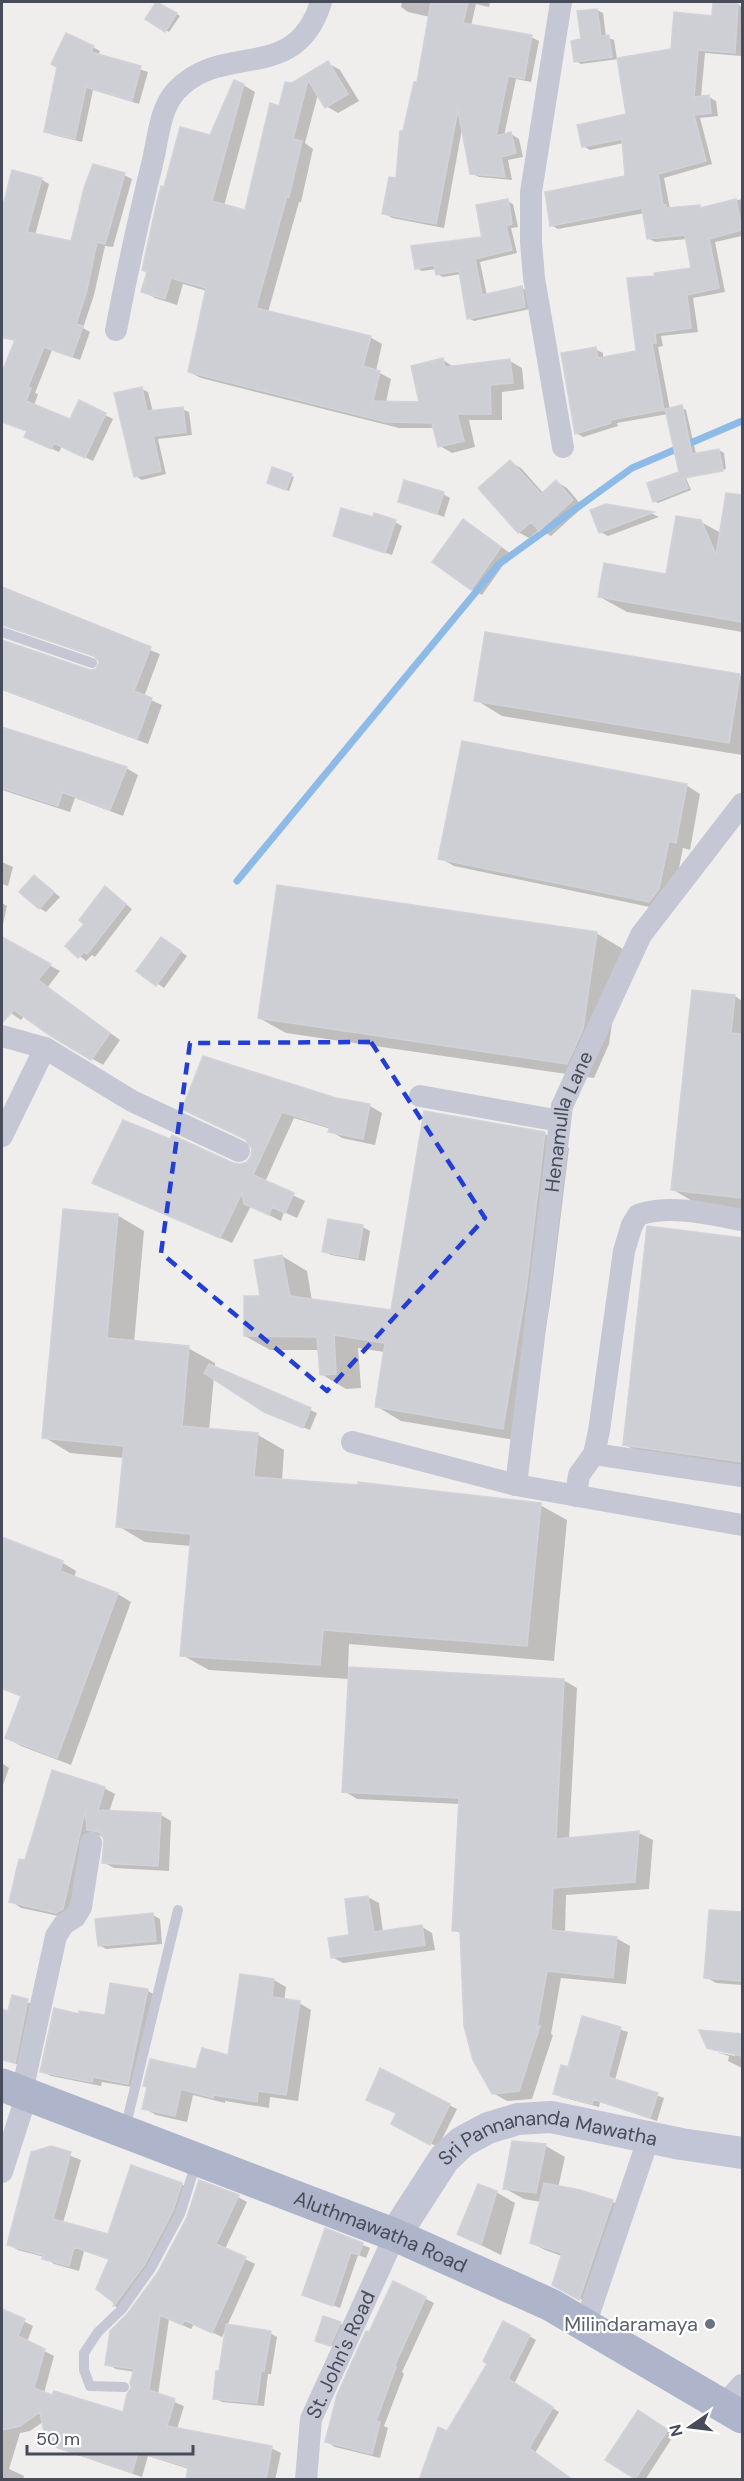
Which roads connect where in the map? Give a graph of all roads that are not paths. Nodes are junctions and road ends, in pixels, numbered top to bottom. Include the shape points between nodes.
1 (321, 2) edge
2 (561, 2) edge
3 (116, 330) dead end
4 (563, 447) dead end
5 (2, 632) edge
6 (92, 663) dead end
7 (742, 804) edge
8 (2, 1036) edge
9 (45, 1048) junction
10 (420, 1096) dead end
11 (560, 1121) junction
12 (2, 1136) edge
13 (239, 1151) dead end
14 (742, 1220) edge
15 (352, 1442) dead end
16 (594, 1454) junction
17 (742, 1476) edge
18 (516, 1485) junction
19 (576, 1496) junction
20 (742, 1525) edge
21 (91, 1843) dead end
22 (178, 1910) dead end
23 (17, 2090) edge
24 (125, 2132) junction
25 (649, 2138) junction
26 (742, 2153) edge
27 (197, 2159) junction
28 (2, 2172) edge
29 (395, 2235) junction
30 (585, 2325) junction
31 (124, 2387) dead end
32 (736, 2403) edge
33 (306, 2480) edge

1 - 3 street via 315,21 297,44 269,58 226,63 194,75 174,93 163,116
2 - 4 street via 531,192 531,242
5 - 6 lane
7 - 11 street, Henamulla Lane via 641,935 562,1106
8 - 9 street
9 - 12 street
9 - 13 street via 132,1101
10 - 11 street
11 - 18 street, Henamulla Lane
14 - 16 street via 654,1210 638,1215 624,1251
15 - 18 street
16 - 17 street
16 - 19 street via 579,1475
18 - 19 street
19 - 20 street
21 - 23 street via 81,1907 56,1936 44,2002
22 - 24 lane
23 - 24 main road, Aluthmawatha Road
23 - 28 street
24 - 27 main road, Aluthmawatha Road
25 - 26 main road, Sri Pannananda Mawatha
25 - 29 main road, Sri Pannananda Mawatha via 551,2117 518,2119 488,2128 462,2142 444,2159
25 - 30 street
27 - 29 main road, Aluthmawatha Road
27 - 31 lane via 180,2214 151,2268 84,2353 84,2370 90,2386
29 - 30 main road, Aluthmawatha Road via 551,2305
29 - 33 street, St. John's Road via 311,2419
30 - 32 main road, Aluthmawatha Road

